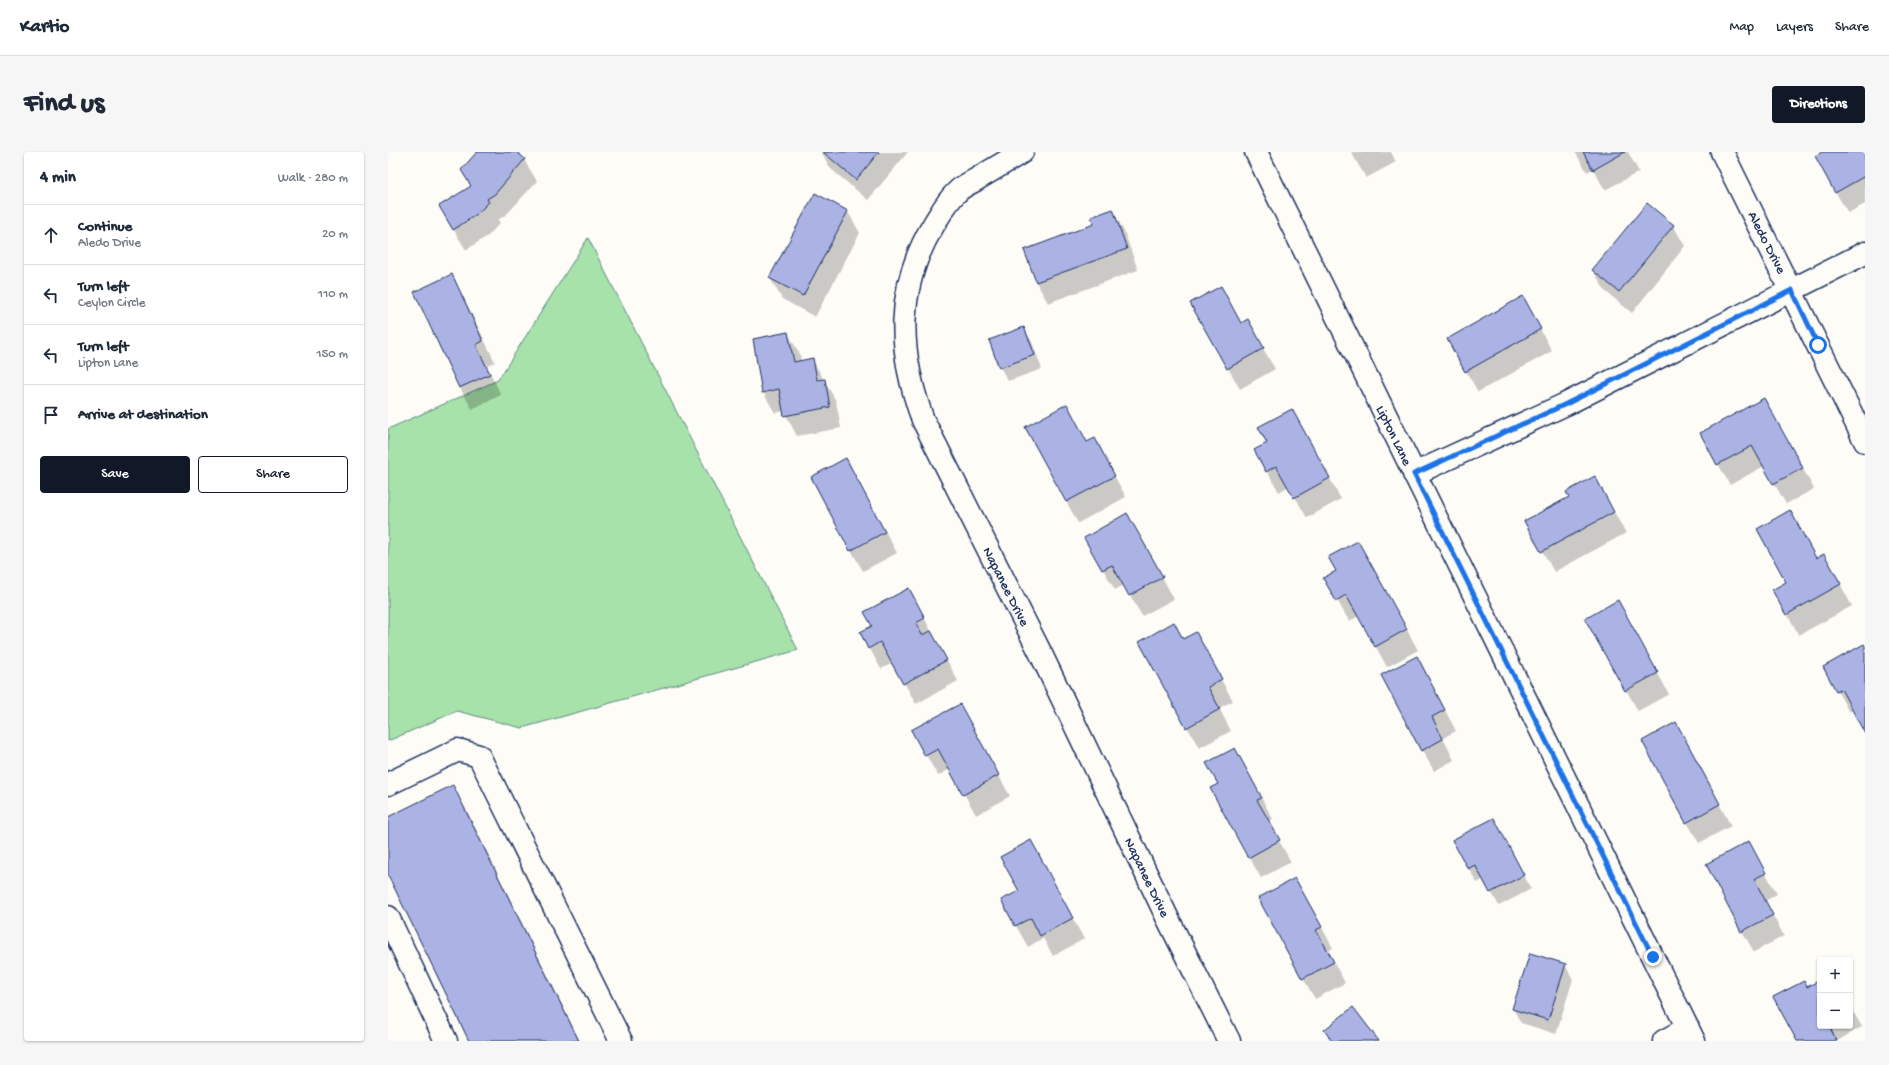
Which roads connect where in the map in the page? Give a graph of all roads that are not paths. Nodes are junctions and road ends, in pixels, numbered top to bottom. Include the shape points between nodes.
1 (1022, 152) edge
2 (1256, 152) edge
3 (1722, 152) edge
4 (1865, 253) edge
5 (1792, 290) junction
6 (1865, 441) edge
7 (1414, 474) junction
8 (388, 784) edge
9 (388, 917) edge
10 (1691, 1035) edge
11 (446, 1041) edge
12 (621, 1041) edge
13 (1229, 1041) edge
14 (1664, 1041) edge

1 - 13 street, Napanee Drive via 958,191 947,203 925,239 916,261 905,308 905,355 912,390 923,420 1040,652
2 - 7 street, Lipton Lane
3 - 5 street, Aledo Drive
4 - 5 street
5 - 6 street, Aledo Drive
5 - 7 street via 1566,404
7 - 10 street, Lipton Lane
8 - 12 street via 458,750 479,756
9 - 11 street
10 - 14 street

